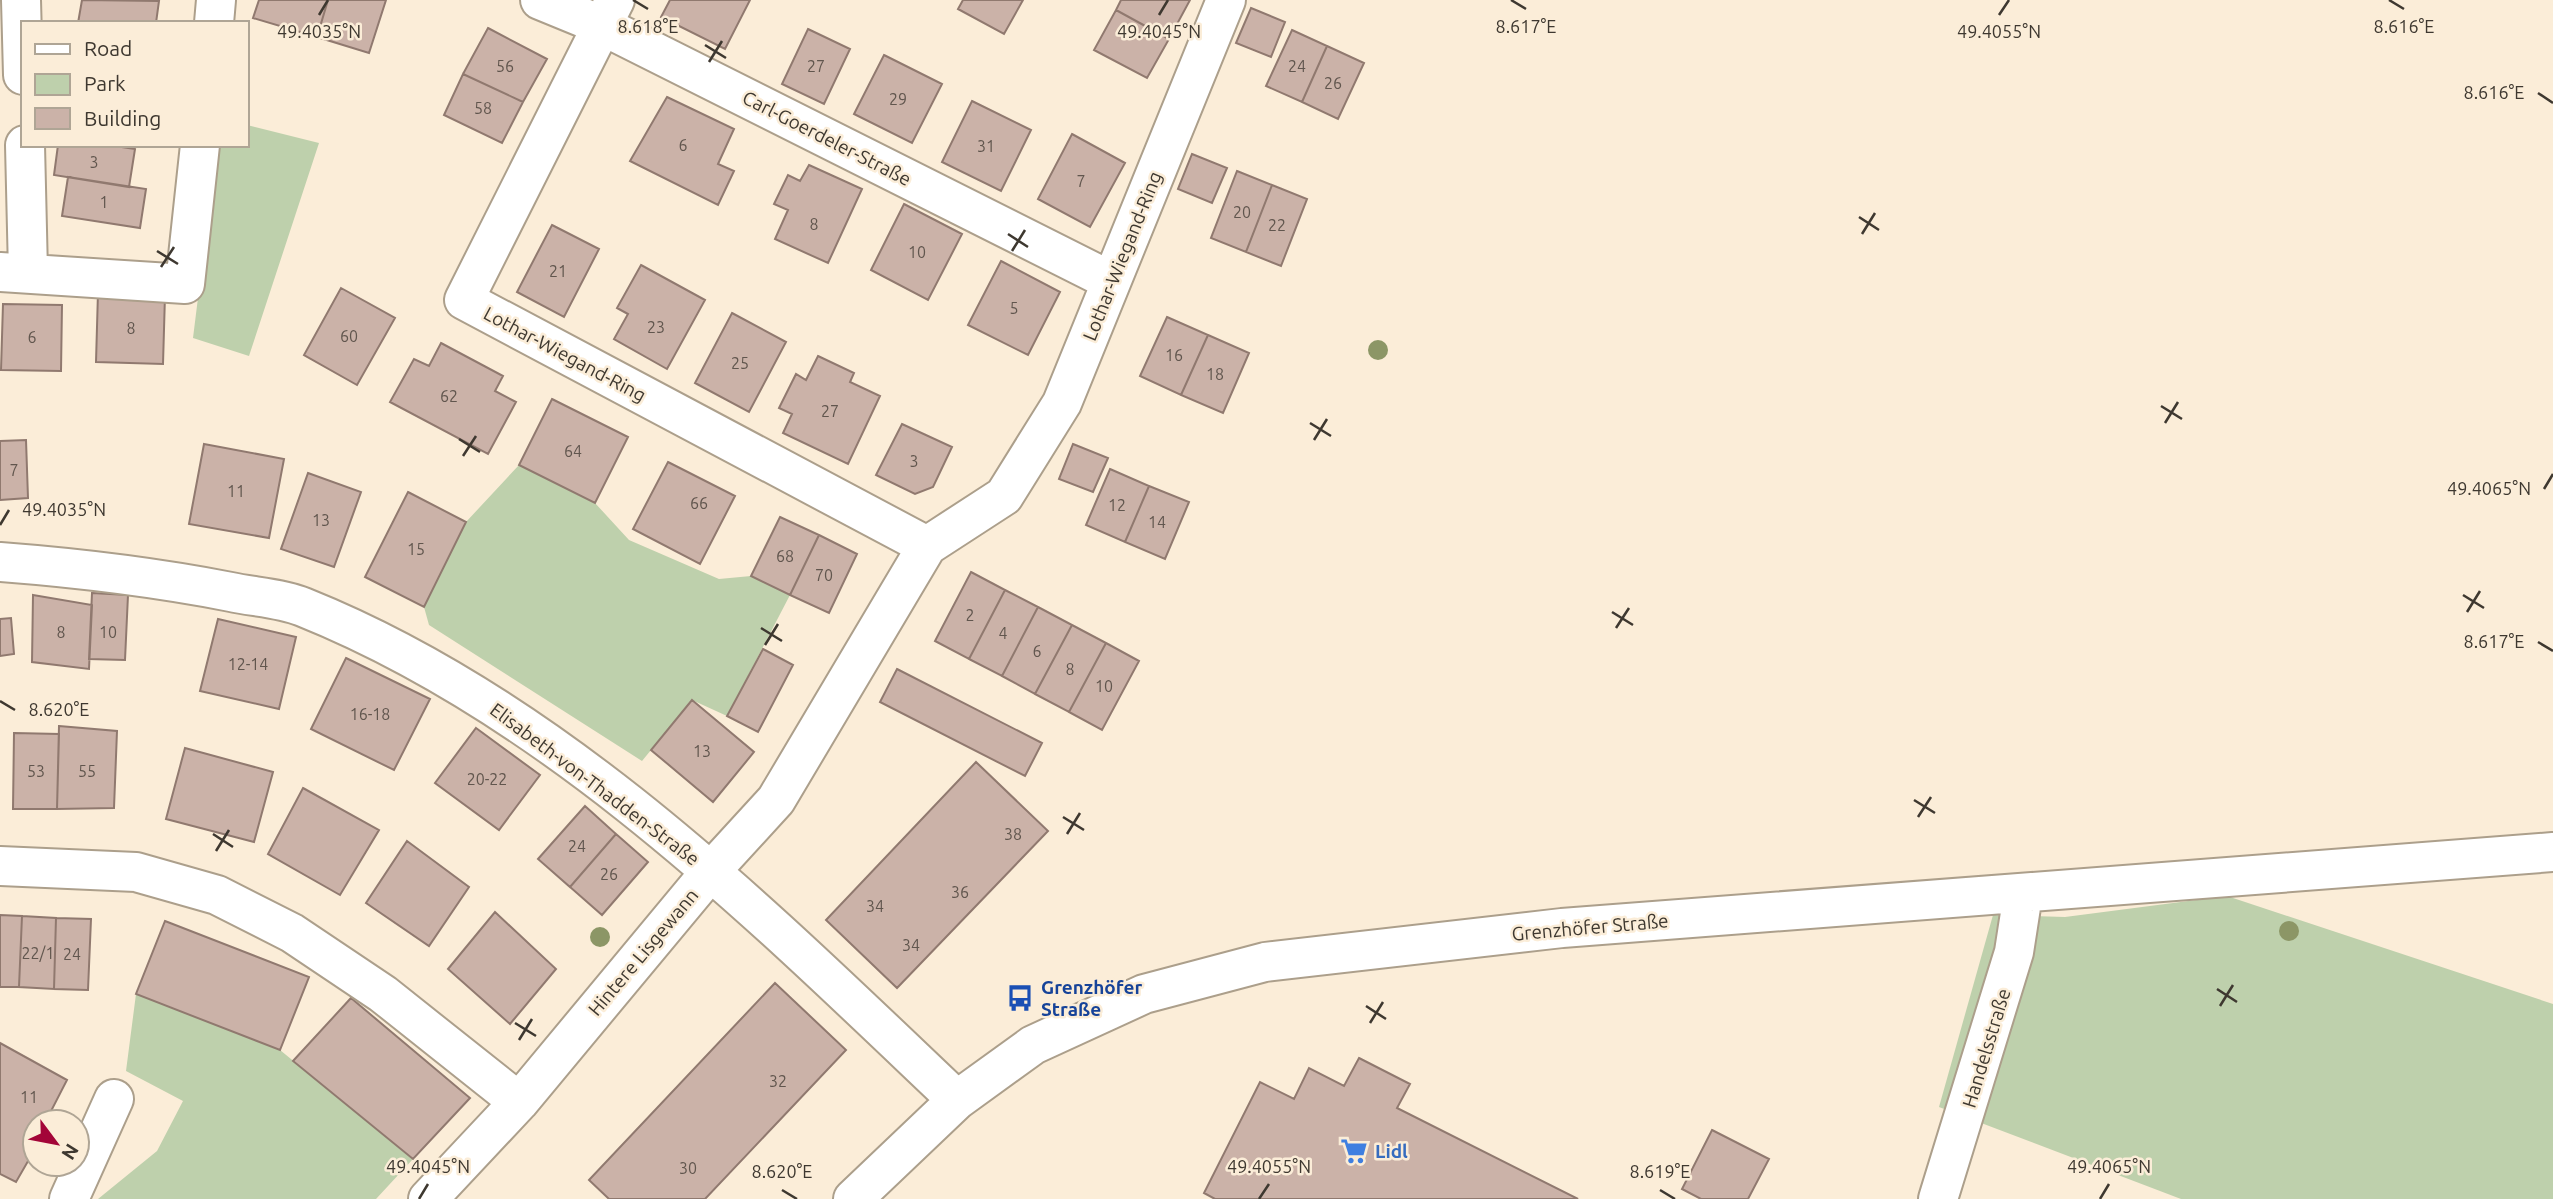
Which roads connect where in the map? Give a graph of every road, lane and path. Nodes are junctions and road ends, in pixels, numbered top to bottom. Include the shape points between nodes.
1 (21, 0) edge
2 (216, 0) edge
3 (540, 0) edge
4 (1226, 0) edge
5 (608, 13) edge
6 (22, 21) edge
7 (214, 21) edge
8 (25, 147) edge
9 (200, 147) edge
10 (14, 272) edge
11 (1111, 281) junction
12 (927, 546) junction
13 (0, 562) edge
14 (840, 691) joint
15 (2553, 852) edge
16 (0, 866) edge
17 (711, 870) junction
18 (2022, 894) junction
19 (114, 1099) dead end
20 (957, 1100) junction
21 (519, 1102) junction
22 (69, 1199) edge
23 (428, 1199) edge
24 (853, 1199) edge
25 (1938, 1199) edge

1 - 6 street
2 - 7 street
3 - 5 street, Carl-Goerdeler-Straße
4 - 11 street, Lothar-Wiegand-Ring
5 - 11 street, Carl-Goerdeler-Straße
5 - 12 street, Lothar-Wiegand-Ring via 464,300
8 - 10 street
9 - 10 street via 185,284
11 - 12 street, Lothar-Wiegand-Ring via 1062,403 1004,496
12 - 14 street, Lothar-Wiegand-Ring
13 - 17 street, Elisabeth-von-Thadden-Straße via 164,579 300,606 470,691 547,743
14 - 17 street, Hintere Lisgewann via 776,800
15 - 18 street, Grenzhöfer Straße
16 - 21 street via 136,872 216,895 292,933 383,994
17 - 20 street, Elisabeth-von-Thadden-Straße
17 - 21 street, Hintere Lisgewann
18 - 20 street, Grenzhöfer Straße via 1562,928 1265,962 1144,994 1077,1022 1033,1045
18 - 25 street, Handelsstraße via 2014,952
19 - 22 street
20 - 24 street, Grenzhöfer Straße
21 - 23 street, Hintere Lisgewann

